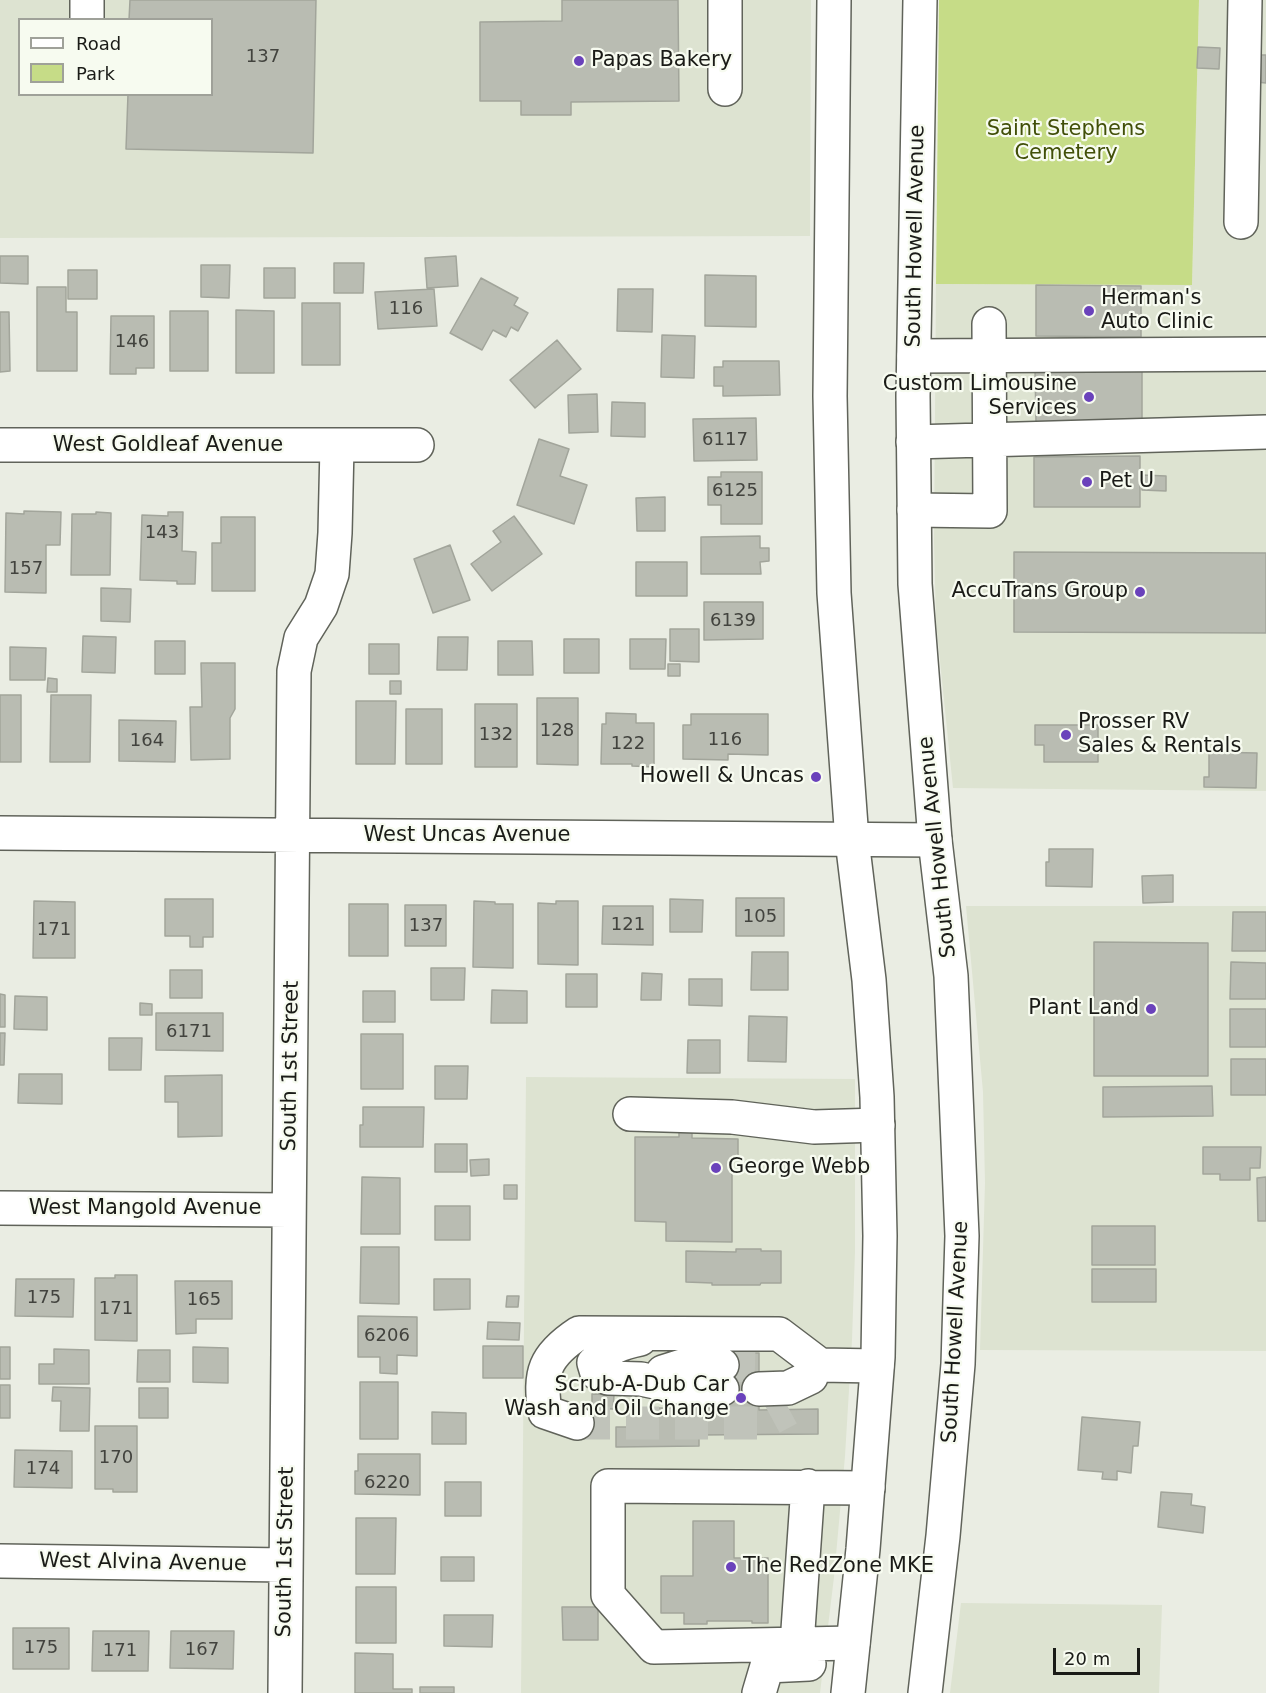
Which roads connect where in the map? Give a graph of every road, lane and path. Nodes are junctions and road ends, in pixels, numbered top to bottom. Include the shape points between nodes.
1 (87, 0) edge
2 (725, 0) edge
3 (834, 0) edge
4 (920, 0) edge
5 (1245, 0) edge
6 (87, 18) edge
7 (725, 89) dead end
8 (1241, 222) dead end
9 (990, 339) junction
10 (1266, 354) edge
11 (914, 356) junction
12 (1266, 432) edge
13 (990, 440) junction
14 (914, 442) junction
15 (417, 445) dead end
16 (0, 446) edge
17 (337, 446) junction
18 (914, 510) junction
19 (0, 833) edge
20 (294, 835) junction
21 (852, 840) junction
22 (935, 840) junction
23 (630, 1114) dead end
24 (878, 1125) junction
25 (0, 1208) edge
26 (289, 1210) junction
27 (665, 1333) junction
28 (877, 1366) junction
29 (816, 1371) junction
30 (722, 1377) tunnel mouth
31 (759, 1378) tunnel mouth
32 (789, 1409) tunnel mouth
33 (577, 1422) tunnel mouth
34 (808, 1486) junction
35 (868, 1488) junction
36 (0, 1561) edge
37 (286, 1565) junction
38 (797, 1644) junction
39 (851, 1666) edge
40 (285, 1693) edge
41 (759, 1693) edge
42 (925, 1693) edge

1 - 6 main road
2 - 7 main road
3 - 21 main road via 830,384 834,593
4 - 11 main road, South Howell Avenue
5 - 8 main road
9 - 10 main road
9 - 11 main road
9 - 13 main road
11 - 14 main road, South Howell Avenue
12 - 13 main road
13 - 14 main road
13 - 18 main road via 990,511
14 - 18 main road, South Howell Avenue
15 - 17 main road, West Goldleaf Avenue
16 - 17 main road, West Goldleaf Avenue
17 - 20 main road, South 1st Street via 332,574 321,606 301,638 294,672
18 - 22 main road, South Howell Avenue via 915,584
19 - 20 main road, West Uncas Avenue
20 - 21 main road, West Uncas Avenue
20 - 26 main road, South 1st Street
21 - 22 main road, West Uncas Avenue
21 - 24 main road via 869,980
22 - 42 main road, South Howell Avenue via 951,976 962,1236 958,1364
23 - 24 main road via 732,1117 814,1127
24 - 28 main road
25 - 26 main road, West Mangold Avenue
26 - 37 main road, South 1st Street
27 - 29 main road via 779,1334
27 - 30 main road via 626,1341 606,1351 594,1363 597,1373 608,1378 641,1379 682,1366
27 - 33 main road via 579,1333 563,1343 546,1366 542,1390 545,1412
28 - 29 main road
28 - 35 main road
29 - 31 main road via 786,1366
29 - 32 main road
34 - 35 main road
34 - 38 main road
34 - 38 main road via 608,1486 608,1595 654,1647
35 - 39 main road
36 - 37 main road, West Alvina Avenue
37 - 40 main road, South 1st Street
38 - 39 main road
39 - 41 main road via 767,1666

